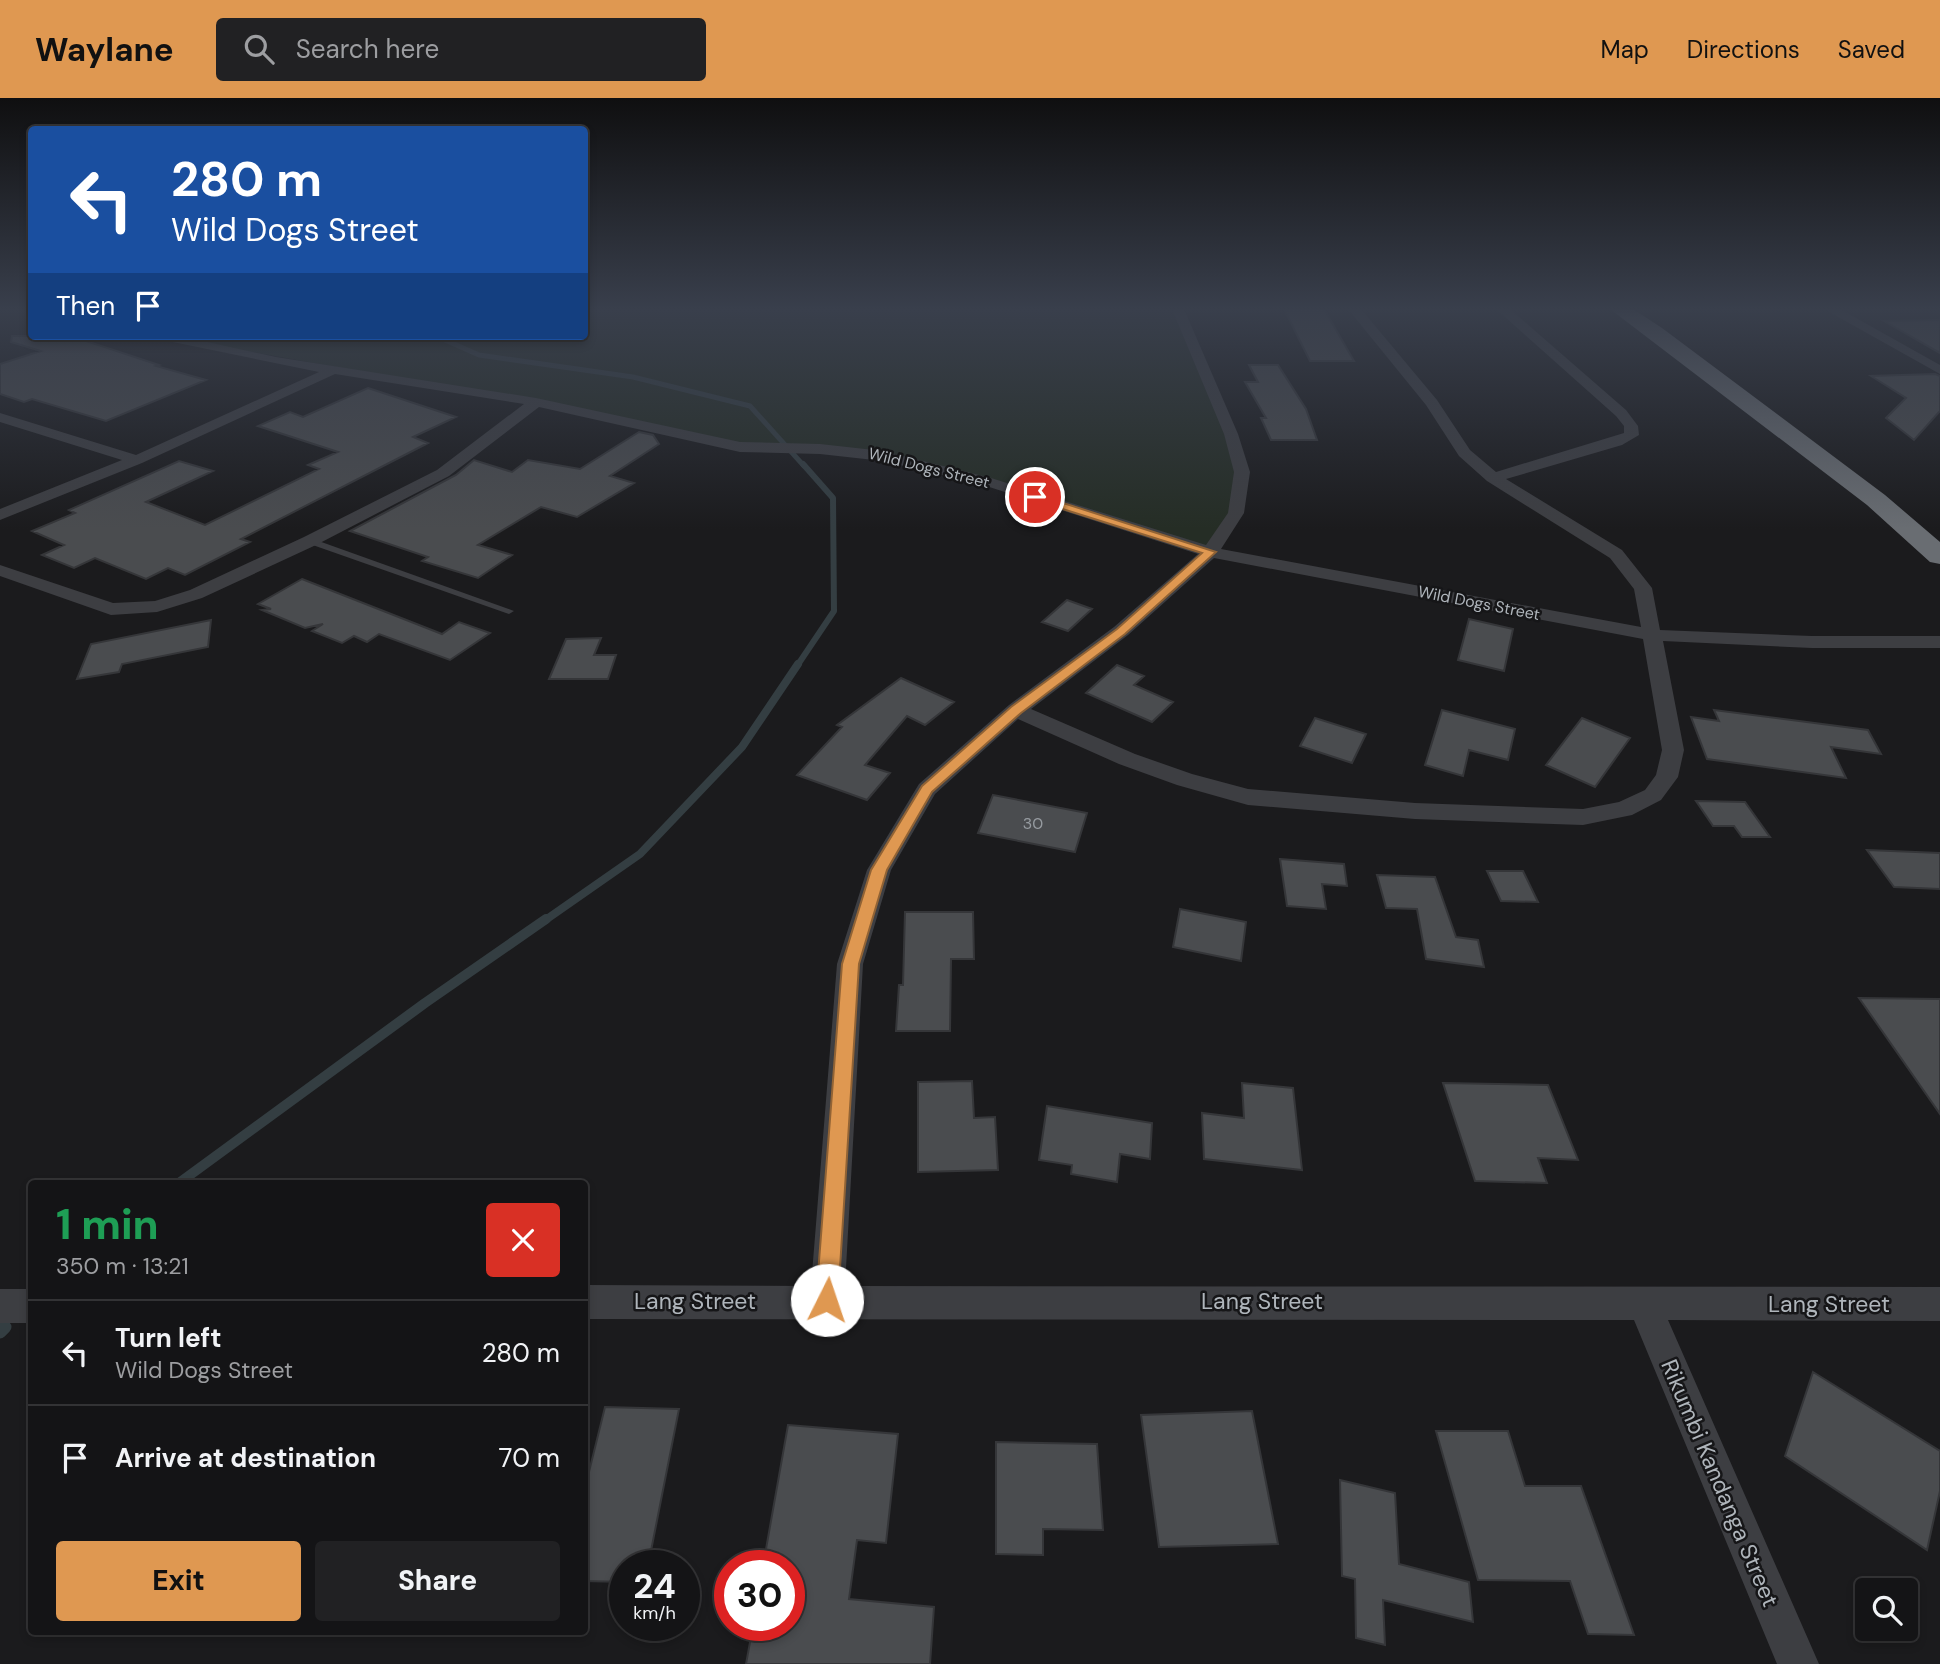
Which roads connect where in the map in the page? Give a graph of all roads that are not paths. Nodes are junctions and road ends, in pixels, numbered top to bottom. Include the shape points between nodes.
1 (306, 382) edge
2 (419, 382) edge
3 (1209, 382) edge
4 (1415, 382) edge
5 (1586, 382) edge
6 (1721, 382) edge
7 (536, 402) junction
8 (0, 417) edge
9 (137, 460) junction
10 (1493, 478) junction
11 (0, 515) edge
12 (310, 541) junction
13 (1210, 552) junction
14 (1940, 556) edge
15 (0, 570) edge
16 (509, 611) dead end
17 (1653, 635) junction
18 (1940, 642) edge
19 (1016, 710) junction
20 (827, 1300) junction
21 (588, 1302) edge
22 (1643, 1302) junction
23 (1940, 1304) edge
24 (0, 1306) edge
25 (28, 1306) edge
26 (1798, 1664) edge

1 - 9 street
2 - 7 street, Wild Dogs Street
3 - 13 street via 1242,472 1236,513
4 - 10 street via 1464,453
5 - 10 street via 1621,413 1632,435
6 - 14 highway via 1865,492
7 - 12 street via 443,473
7 - 13 street, Wild Dogs Street via 740,447 832,449 883,456 985,481
8 - 9 street
9 - 11 street
10 - 17 street via 1616,554 1643,588
12 - 15 street via 197,594 156,606 111,609
12 - 16 lane
13 - 17 street, Wild Dogs Street
13 - 19 street via 1121,631
17 - 18 street, Wild Dogs Street
17 - 19 street via 1673,750 1667,777 1653,795 1623,809 1583,817 1415,811 1248,797 1127,759
19 - 20 street via 927,789 879,870 850,964
20 - 21 street, Lang Street
20 - 22 street, Lang Street
22 - 23 street, Lang Street
22 - 26 street, Rikumbi Kandanga Street
24 - 25 street

